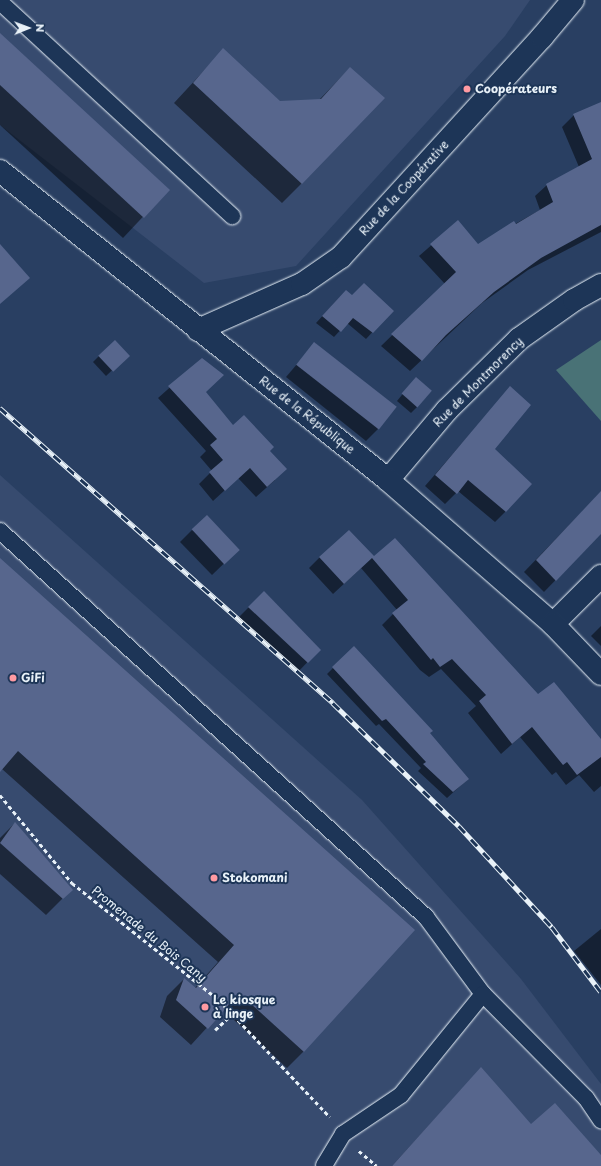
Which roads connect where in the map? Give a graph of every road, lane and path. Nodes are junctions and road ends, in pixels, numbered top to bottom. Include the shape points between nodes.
1 (573, 0) edge
2 (0, 2) edge
3 (0, 171) edge
4 (232, 216) dead end
5 (601, 285) edge
6 (198, 330) junction
7 (388, 480) junction
8 (0, 531) edge
9 (601, 576) edge
10 (553, 624) junction
11 (601, 674) edge
12 (0, 796) edge
13 (483, 994) junction
14 (232, 1014) junction
15 (215, 1030) dead end
16 (601, 1120) edge
17 (343, 1134) junction
18 (324, 1166) edge
19 (377, 1166) edge

1 - 6 street, Rue de la Coopérative via 341,257 302,284
2 - 4 lane
3 - 6 street, Rue de la République
5 - 7 street, Rue de Montmorency via 574,300 519,339 447,410
6 - 7 street, Rue de la République
7 - 10 street, Rue de la République
8 - 13 lane via 426,917
9 - 10 street
10 - 11 street, Rue de la République
12 - 14 path, Promenade du Bois Cany via 72,883 219,1000
13 - 16 lane via 586,1098
13 - 17 lane via 400,1095
14 - 15 path
14 - 17 path, Promenade du Bois Cany via 318,1102
17 - 18 lane
17 - 19 path, Promenade du Bois Cany

